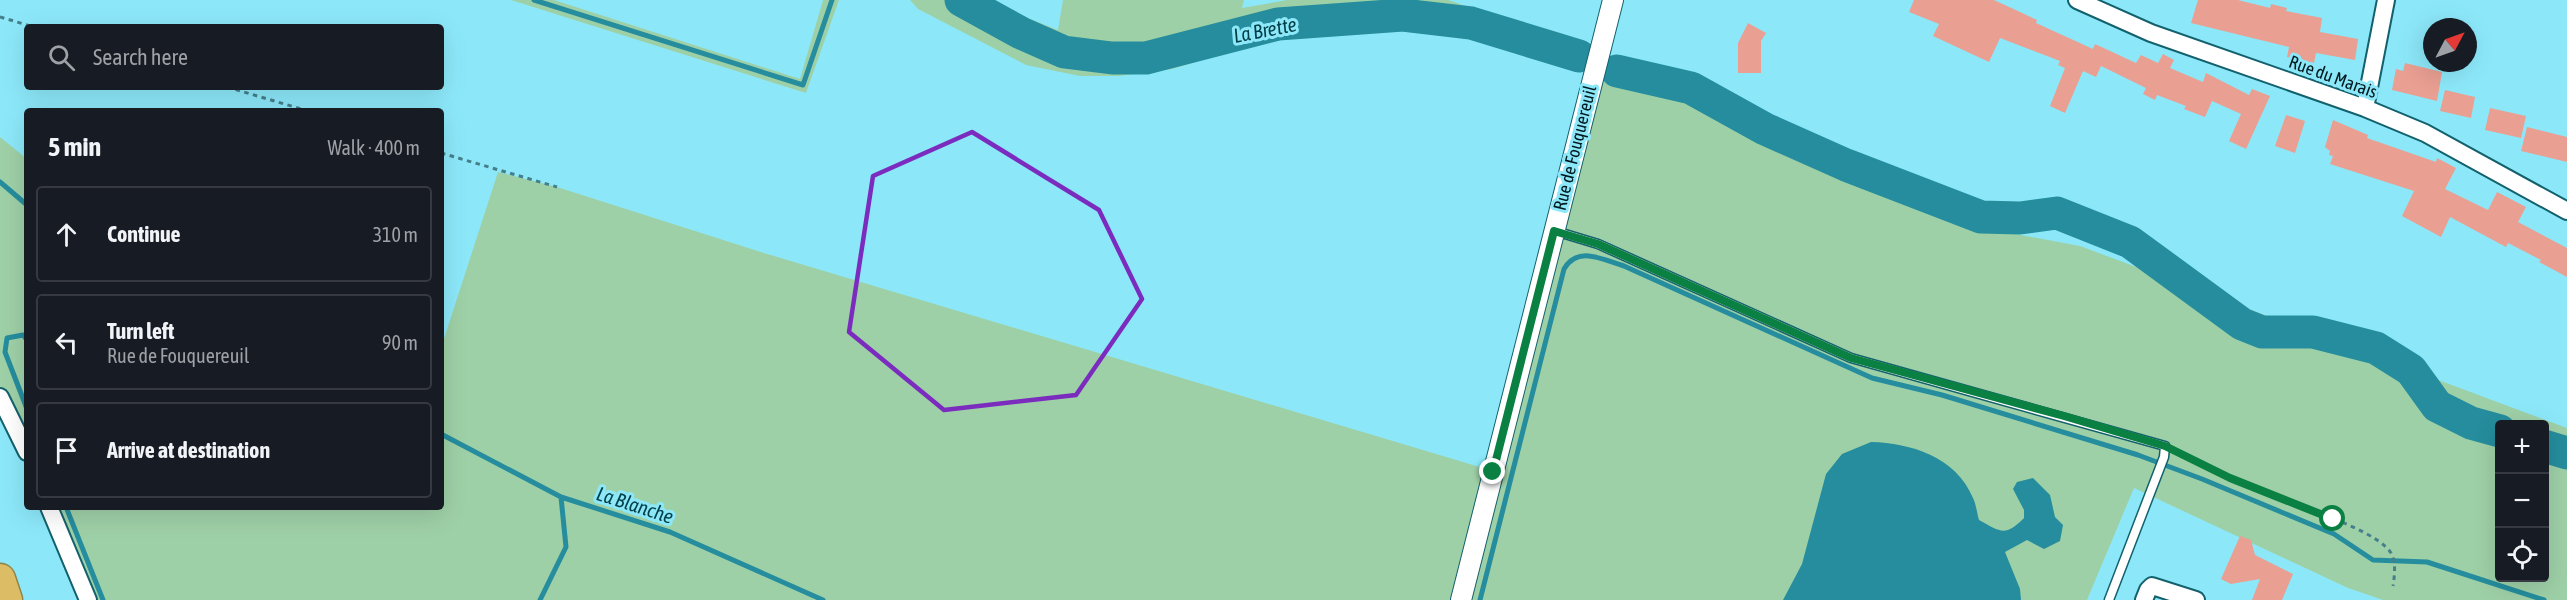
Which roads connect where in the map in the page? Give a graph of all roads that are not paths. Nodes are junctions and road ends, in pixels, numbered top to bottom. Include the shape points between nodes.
1 (1613, 0) edge
2 (2077, 0) edge
3 (2386, 0) edge
4 (2365, 108) junction
5 (2567, 211) edge
6 (1554, 231) junction
7 (0, 397) edge
8 (24, 446) edge
9 (50, 510) edge
10 (0, 579) edge
11 (8, 600) edge
12 (88, 600) edge
13 (1461, 600) edge
14 (2109, 600) edge
15 (2144, 600) edge
16 (2196, 600) edge

1 - 6 street, Rue de Fouquereuil
2 - 4 street, Rue du Marais via 2151,33
3 - 4 street
4 - 5 street, Rue du Marais via 2425,133
6 - 13 street, Rue de Fouquereuil
6 - 14 lane via 1598,244 1851,358 2165,446
7 - 8 street
9 - 12 street
10 - 11 highway
15 - 16 street via 2152,586

